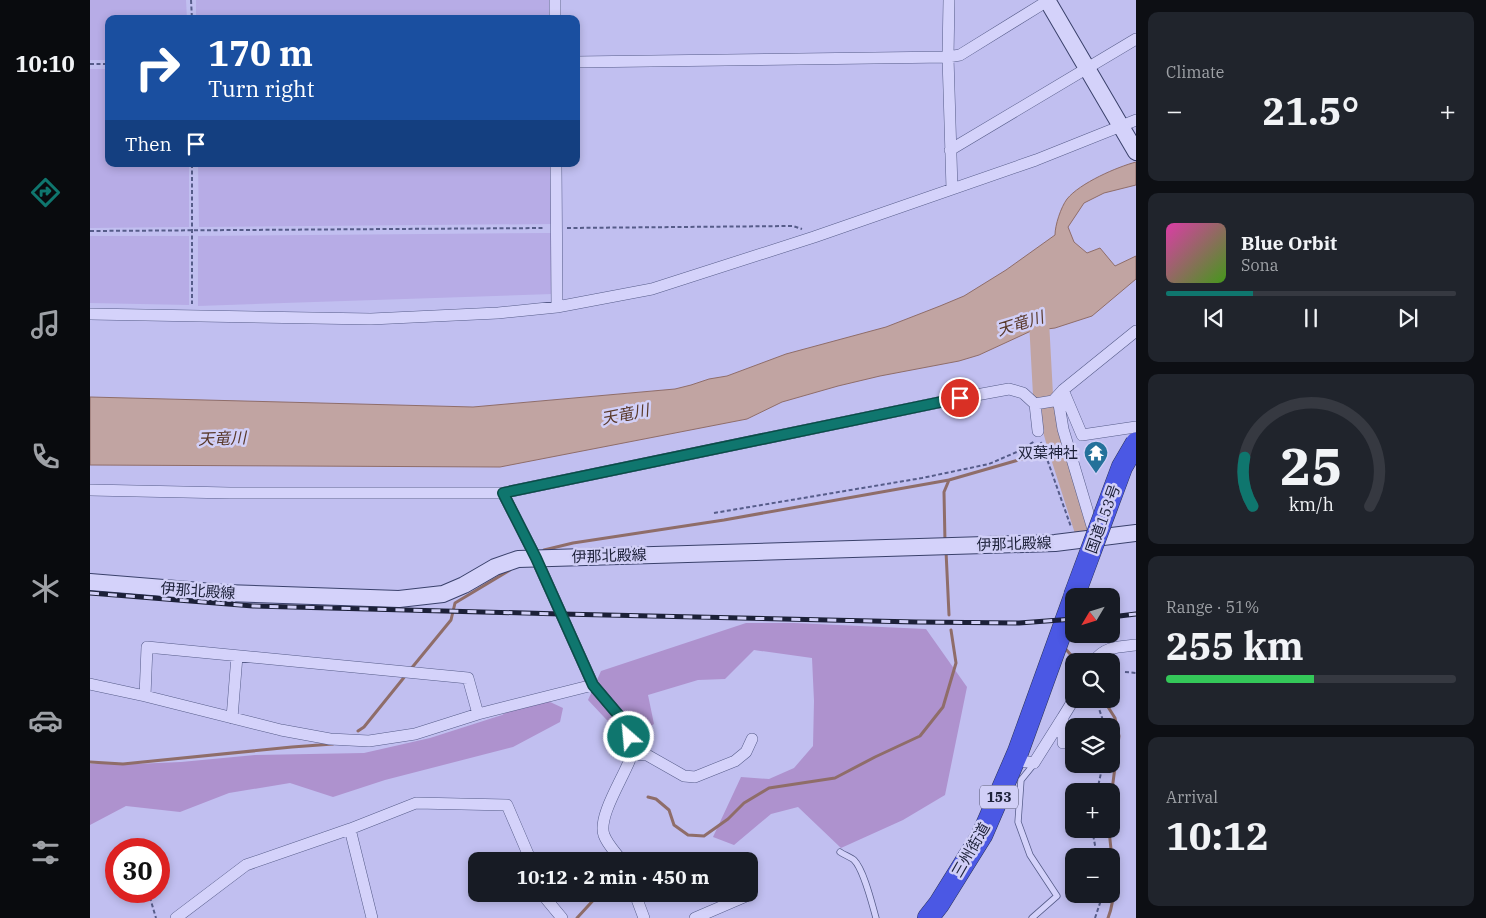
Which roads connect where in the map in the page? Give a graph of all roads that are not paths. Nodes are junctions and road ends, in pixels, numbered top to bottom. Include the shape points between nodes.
1 (555, 0) edge
2 (949, 0) edge
3 (1048, 0) edge
4 (555, 15) edge
5 (1136, 39) edge
6 (948, 57) junction
7 (580, 62) edge
8 (1087, 67) junction
9 (1127, 126) edge
10 (950, 150) junction
11 (1136, 152) edge
12 (556, 167) edge
13 (952, 189) junction
14 (557, 307) junction
15 (90, 314) edge
16 (1136, 331) edge
17 (1063, 390) junction
18 (1034, 404) junction
19 (1136, 426) edge
20 (1038, 431) road end
21 (1136, 444) edge
22 (90, 490) edge
23 (503, 493) junction
24 (1136, 533) edge
25 (1085, 539) junction
26 (536, 558) junction
27 (90, 582) edge
28 (1077, 588) edge
29 (1065, 622) edge
30 (1136, 646) edge
31 (1100, 653) edge
32 (237, 656) junction
33 (1049, 666) joint
34 (90, 684) edge
35 (593, 685) junction
36 (145, 696) junction
37 (1068, 708) edge
38 (478, 714) junction
39 (1063, 717) junction
40 (232, 718) junction
41 (752, 739) dead end
42 (1063, 743) dead end
43 (632, 754) junction
44 (1024, 762) junction
45 (350, 829) junction
46 (527, 852) edge
47 (616, 852) edge
48 (840, 852) dead end
49 (549, 902) edge
50 (638, 902) edge
51 (732, 902) edge
52 (176, 918) edge
53 (372, 918) edge
54 (562, 918) edge
55 (644, 918) edge
56 (695, 918) edge
57 (876, 918) edge
58 (928, 918) edge
59 (1032, 918) edge

1 - 4 street
2 - 6 street
3 - 6 street via 960,55
3 - 8 main road
5 - 8 street
6 - 7 street
6 - 10 street
8 - 9 main road
8 - 10 street
9 - 11 main road
9 - 13 street
10 - 13 street
12 - 14 street
13 - 14 street via 652,289
14 - 15 street via 371,319
16 - 17 street
17 - 18 street via 1053,401
17 - 19 street via 1082,435
17 - 25 street via 1059,404
18 - 20 street
18 - 23 street via 1023,393 1009,389
21 - 28 highway, 国道153号 / 153, bridge via 1122,468
22 - 23 street
23 - 26 street
24 - 25 main road, 伊那北殿線
25 - 26 main road, 伊那北殿線 via 946,547
26 - 27 main road, 伊那北殿線 via 502,564 443,594 399,599 226,593
26 - 35 street
29 - 33 highway, 国道153号 / 153
30 - 31 street via 1110,648
32 - 36 street via 148,647
32 - 38 street via 468,678
32 - 40 street
33 - 44 highway, 三州街道 / 153
34 - 36 street
35 - 38 street
35 - 43 street via 626,724
36 - 40 street
37 - 39 street
38 - 40 street via 415,734 369,740 330,739
39 - 42 street
39 - 44 street
41 - 43 street via 746,752 735,762 695,778 684,776 647,755
43 - 47 street via 604,816 604,836
44 - 58 highway, 三州街道 / 153
44 - 59 lane via 1018,822 1030,855 1057,896
45 - 46 street via 416,803 507,805
45 - 52 street via 246,866
45 - 53 street
48 - 57 lane via 854,859 858,865
49 - 54 street
50 - 55 street
51 - 56 street

